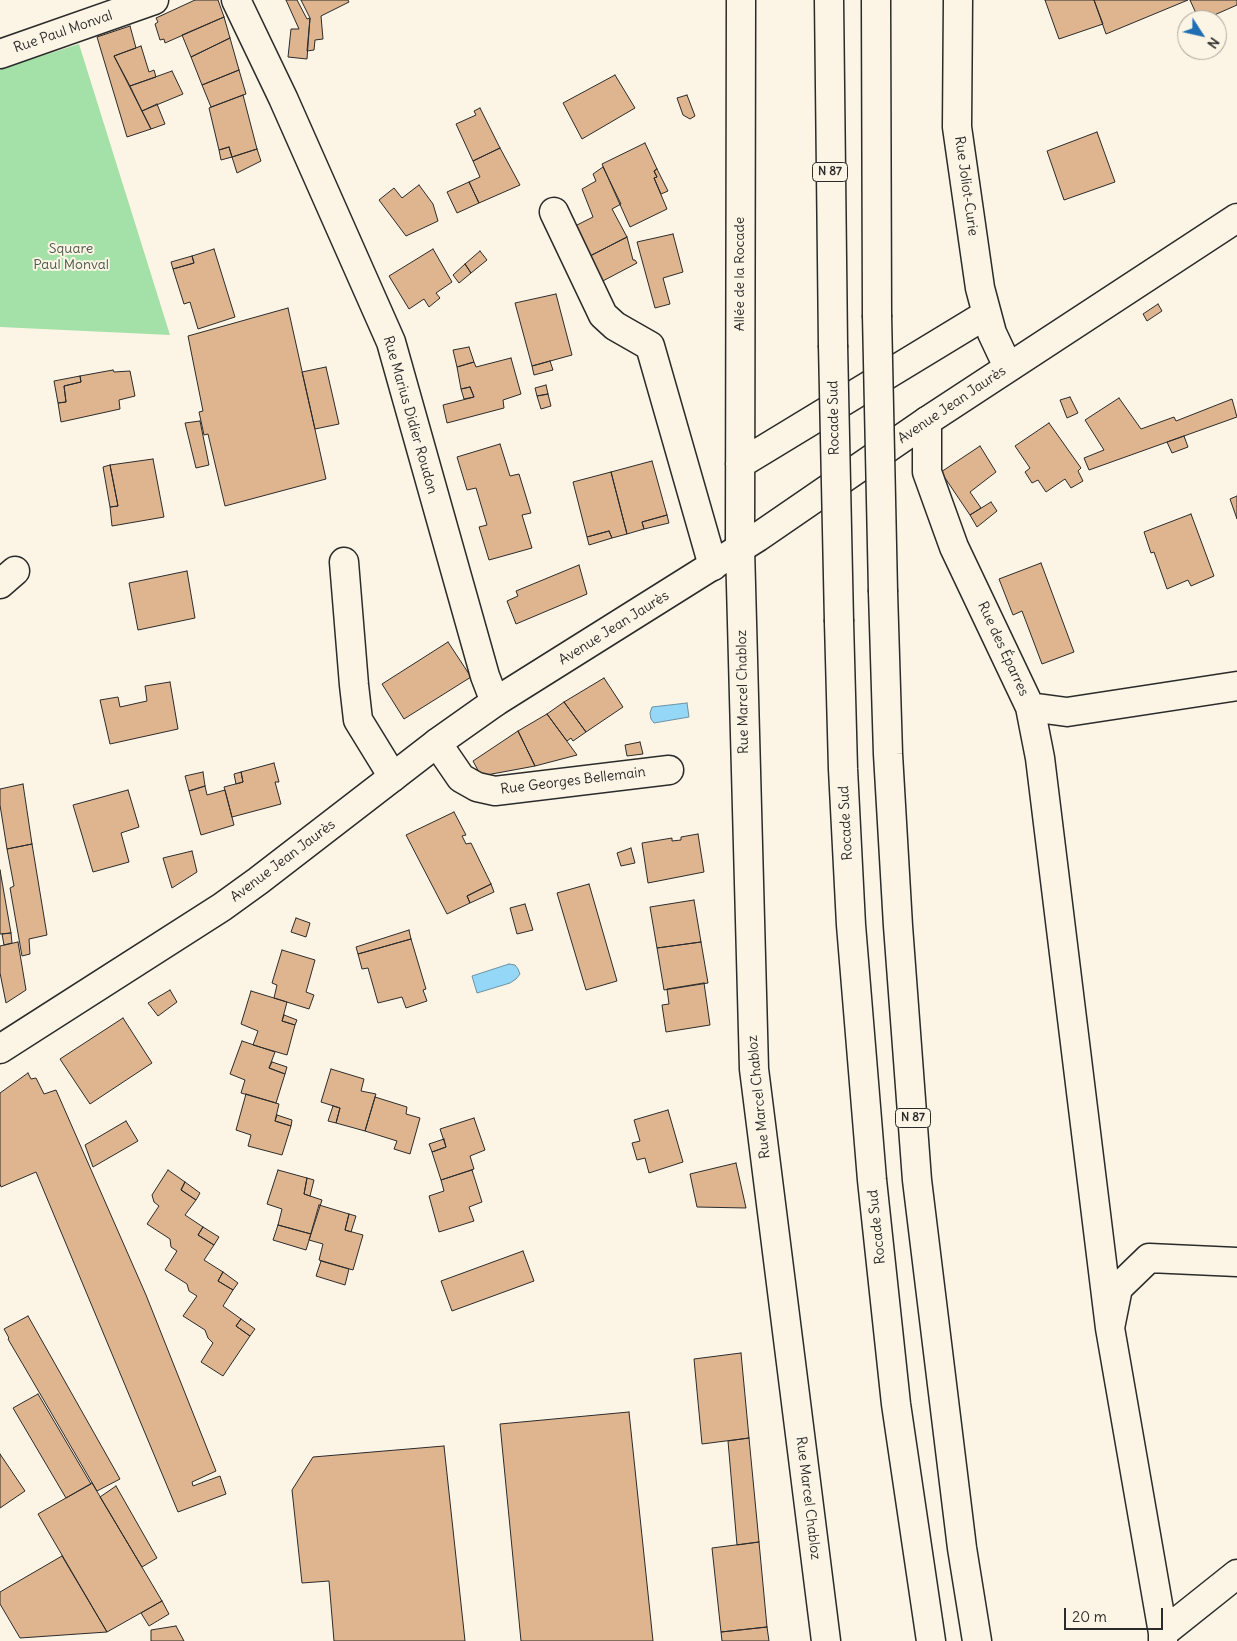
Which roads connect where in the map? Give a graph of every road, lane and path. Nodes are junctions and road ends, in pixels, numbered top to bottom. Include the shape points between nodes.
1 (154, 0) edge
2 (236, 0) edge
3 (741, 0) edge
4 (829, 0) edge
5 (876, 0) edge
6 (958, 0) edge
7 (0, 54) edge
8 (554, 212) dead end
9 (1237, 218) edge
10 (988, 314) junction
11 (1008, 367) junction
12 (927, 421) junction
13 (740, 464) junction
14 (740, 548) junction
15 (344, 562) dead end
16 (713, 566) junction
17 (1237, 686) edge
18 (495, 702) junction
19 (1030, 708) junction
20 (437, 743) junction
21 (669, 770) dead end
22 (393, 777) junction
23 (0, 1049) edge
24 (1237, 1262) edge
25 (1110, 1328) junction
26 (1237, 1574) edge
27 (1163, 1637) edge
28 (826, 1641) edge
29 (931, 1641) edge
30 (977, 1641) edge

1 - 7 main road, Rue Paul Monval
2 - 18 main road, Rue Marius Didier Roudon via 391,342
3 - 13 main road, Allée de la Rocade
4 - 29 main road, Rocade Sud / N 87, bridge via 838,622 852,925 872,1180 896,1404
5 - 30 main road, N 87, bridge via 877,315 893,840 917,1180 957,1509
6 - 10 main road, Rue Joliot-Curie via 957,126 980,288
8 - 16 main road via 603,315 615,326 650,346
9 - 11 main road, Avenue Jean Jaurès
10 - 11 main road, Rue Joliot-Curie via 992,333
10 - 13 main road
11 - 12 main road, Avenue Jean Jaurès
12 - 14 main road, Avenue Jean Jaurès
12 - 19 main road, Rue des Éparres via 926,472 954,547
13 - 14 main road, Allée de la Rocade
14 - 16 main road, Avenue Jean Jaurès
14 - 28 main road, Rue Marcel Chabloz via 754,1070
15 - 22 main road via 358,720
16 - 18 main road, Avenue Jean Jaurès
17 - 19 main road, Rue des Éparres via 1067,712
18 - 20 main road, Avenue Jean Jaurès
19 - 25 main road via 1040,758
20 - 21 main road, Rue Georges Bellemain via 461,778 477,787 495,791
20 - 22 main road, Avenue Jean Jaurès
22 - 23 main road, Avenue Jean Jaurès via 222,907
24 - 25 main road via 1149,1258 1118,1288
25 - 27 main road
26 - 27 main road

